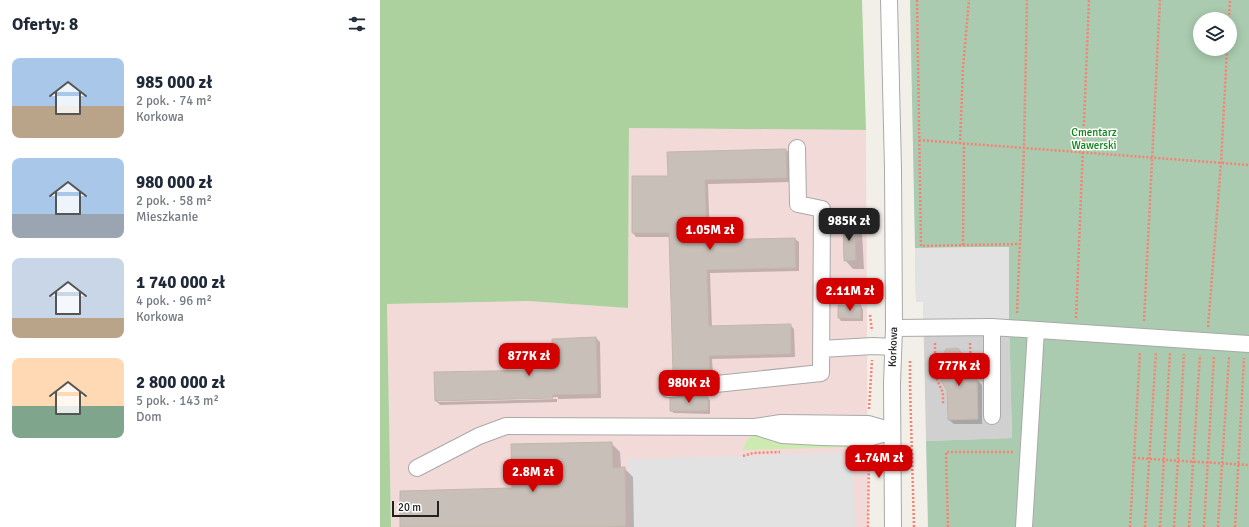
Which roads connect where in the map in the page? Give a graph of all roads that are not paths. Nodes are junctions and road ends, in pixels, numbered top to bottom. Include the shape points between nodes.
1 (889, 0) edge
2 (797, 148) dead end
3 (992, 327) junction
4 (894, 328) junction
5 (1036, 330) junction
6 (1224, 342) edge
7 (893, 347) junction
8 (821, 349) junction
9 (668, 389) dead end
10 (992, 416) dead end
11 (892, 431) junction
12 (417, 468) dead end
13 (893, 527) edge
14 (1024, 527) edge

1 - 4 street, Korkowa
2 - 8 street via 798,204 822,209
3 - 4 street
3 - 5 street
3 - 10 street
4 - 7 street, Korkowa
5 - 6 street
5 - 14 street
7 - 8 street
7 - 11 street, Korkowa
8 - 9 street via 821,373
11 - 12 street via 868,424 781,423 755,427 506,426 479,436
11 - 13 street, Korkowa

